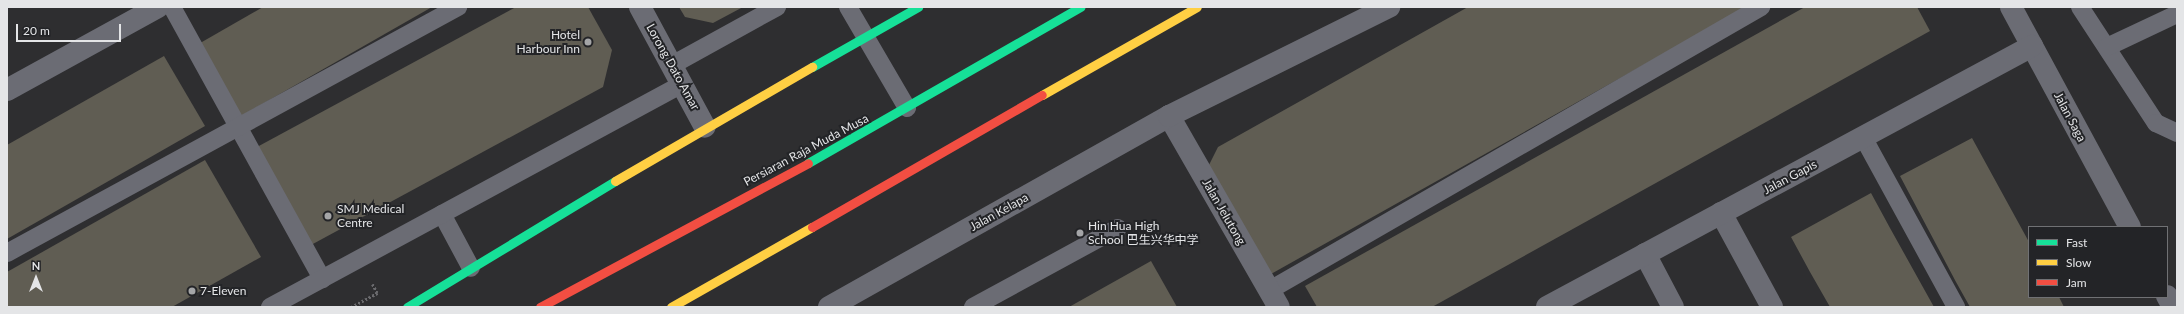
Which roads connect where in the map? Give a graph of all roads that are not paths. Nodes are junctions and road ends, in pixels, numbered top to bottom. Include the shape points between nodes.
1 (158, 7) edge
2 (172, 7) edge
3 (458, 7) edge
4 (640, 7) edge
5 (777, 7) edge
6 (848, 7) edge
7 (918, 7) edge
8 (1080, 7) edge
9 (1197, 7) edge
10 (1390, 7) edge
11 (1761, 7) edge
12 (2010, 7) edge
13 (2080, 7) edge
14 (2177, 14) edge
15 (865, 39) junction
16 (2032, 46) junction
17 (2107, 48) junction
18 (672, 65) junction
19 (682, 84) junction
20 (7, 90) edge
21 (907, 108) junction
22 (1169, 116) junction
23 (239, 127) junction
24 (706, 127) junction
25 (2177, 133) edge
26 (1863, 137) junction
27 (1721, 213) junction
28 (442, 214) junction
29 (2129, 226) edge
30 (1118, 228) dead end
31 (7, 253) edge
32 (1645, 254) junction
33 (471, 268) junction
34 (322, 279) junction
35 (2168, 298) edge
36 (1275, 299) edge
37 (270, 307) edge
38 (407, 307) edge
39 (540, 307) edge
40 (671, 307) edge
41 (829, 307) edge
42 (973, 307) edge
43 (1547, 307) edge
44 (1673, 307) edge
45 (1772, 307) edge
46 (1956, 307) edge
47 (2173, 307) edge

1 - 20 street
2 - 23 lane
3 - 23 lane
4 - 18 street, Lorong Dato Amar
5 - 18 lane
6 - 15 lane
7 - 15 main road
8 - 21 main road, Persiaran Raja Muda Musa
9 - 40 main road
10 - 22 street, Jalan Kelapa
11 - 36 lane
12 - 16 street, Jalan Saga
13 - 17 lane
14 - 17 lane
15 - 21 lane
15 - 24 main road
16 - 26 street, Jalan Gapis
16 - 29 street, Jalan Saga
17 - 25 lane via 2156,123
18 - 19 street, Lorong Dato Amar
19 - 24 street, Lorong Dato Amar
19 - 28 lane
21 - 39 main road, Persiaran Raja Muda Musa
22 - 36 street, Jalan Jelutong
22 - 41 street, Jalan Kelapa
23 - 31 lane
23 - 34 lane
24 - 33 main road
26 - 27 street, Jalan Gapis
26 - 46 lane
27 - 32 street, Jalan Gapis
27 - 45 street
28 - 33 lane
28 - 34 lane
30 - 42 lane
32 - 43 street, Jalan Gapis
32 - 44 street
33 - 38 main road
34 - 37 lane
35 - 47 street

